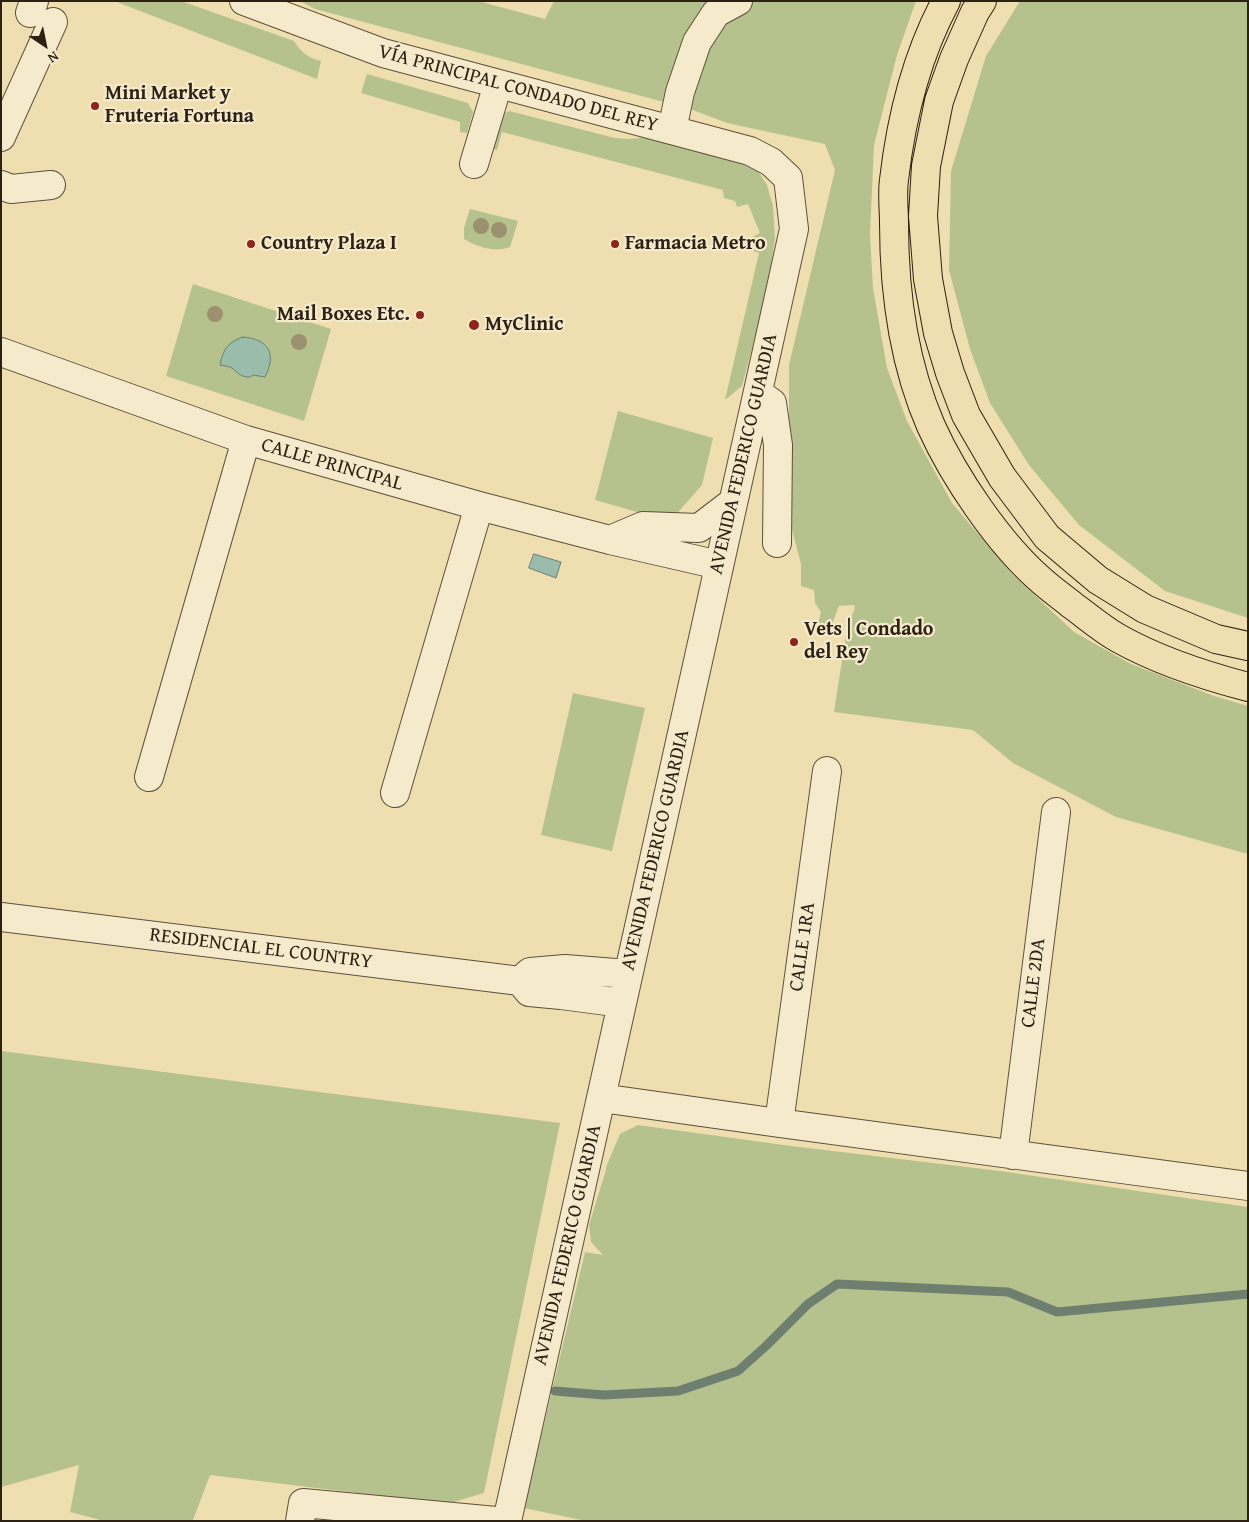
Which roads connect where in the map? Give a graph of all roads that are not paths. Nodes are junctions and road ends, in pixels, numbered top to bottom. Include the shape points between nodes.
1 (244, 1) edge
2 (738, 1) edge
3 (946, 1) edge
4 (982, 1) edge
5 (39, 12) edge
6 (498, 84) junction
7 (672, 130) junction
8 (1, 137) edge
9 (474, 164) dead end
10 (788, 178) joint
11 (1, 185) edge
12 (52, 185) dead end
13 (1, 352) edge
14 (758, 393) junction
15 (246, 440) junction
16 (733, 502) junction
17 (479, 506) junction
18 (610, 540) junction
19 (777, 543) dead end
20 (719, 565) junction
21 (1248, 646) edge
22 (1248, 687) edge
23 (827, 771) dead end
24 (149, 777) dead end
25 (395, 793) dead end
26 (1056, 812) dead end
27 (1, 917) edge
28 (628, 974) junction
29 (520, 981) junction
30 (622, 1003) junction
31 (601, 1098) junction
32 (779, 1124) junction
33 (1013, 1155) junction
34 (1247, 1183) edge
35 (300, 1521) edge
36 (496, 1521) edge
37 (507, 1521) edge

1 - 6 street, VÍA PRINCIPAL CONDADO DEL REY via 383,53
2 - 7 street via 716,13 697,42 680,92
3 - 22 highway via 918,71 903,125 894,182 895,281 903,335 932,427 977,506 1040,580 1118,638 1159,657
4 - 21 highway via 954,59 940,101 926,166 923,216 928,279 938,333 966,415 1002,477 1047,537 1098,580 1145,609 1216,639
5 - 8 street
6 - 7 street, VÍA PRINCIPAL CONDADO DEL REY
6 - 9 street
7 - 10 street, VÍA PRINCIPAL CONDADO DEL REY via 750,151 771,162
10 - 14 street, AVENIDA FEDERICO GUARDIA via 794,229
11 - 12 street via 11,189
13 - 15 street, CALLE PRINCIPAL
14 - 16 street, AVENIDA FEDERICO GUARDIA
14 - 19 street via 772,403 778,445
15 - 17 street, CALLE PRINCIPAL
15 - 24 street
16 - 18 street via 699,528 642,526
16 - 20 street, AVENIDA FEDERICO GUARDIA
17 - 18 street, CALLE PRINCIPAL
17 - 25 street
18 - 20 street, CALLE PRINCIPAL
20 - 28 street, AVENIDA FEDERICO GUARDIA
23 - 32 street, CALLE 1RA
26 - 33 street, CALLE 2DA
27 - 29 street, RESIDENCIAL EL COUNTRY
28 - 29 street via 565,969 530,972
28 - 30 street, AVENIDA FEDERICO GUARDIA
29 - 30 street, RESIDENCIAL EL COUNTRY via 529,992
30 - 31 street, AVENIDA FEDERICO GUARDIA
31 - 32 street
31 - 37 street, AVENIDA FEDERICO GUARDIA
32 - 33 street
33 - 34 street
35 - 36 street via 304,1504

